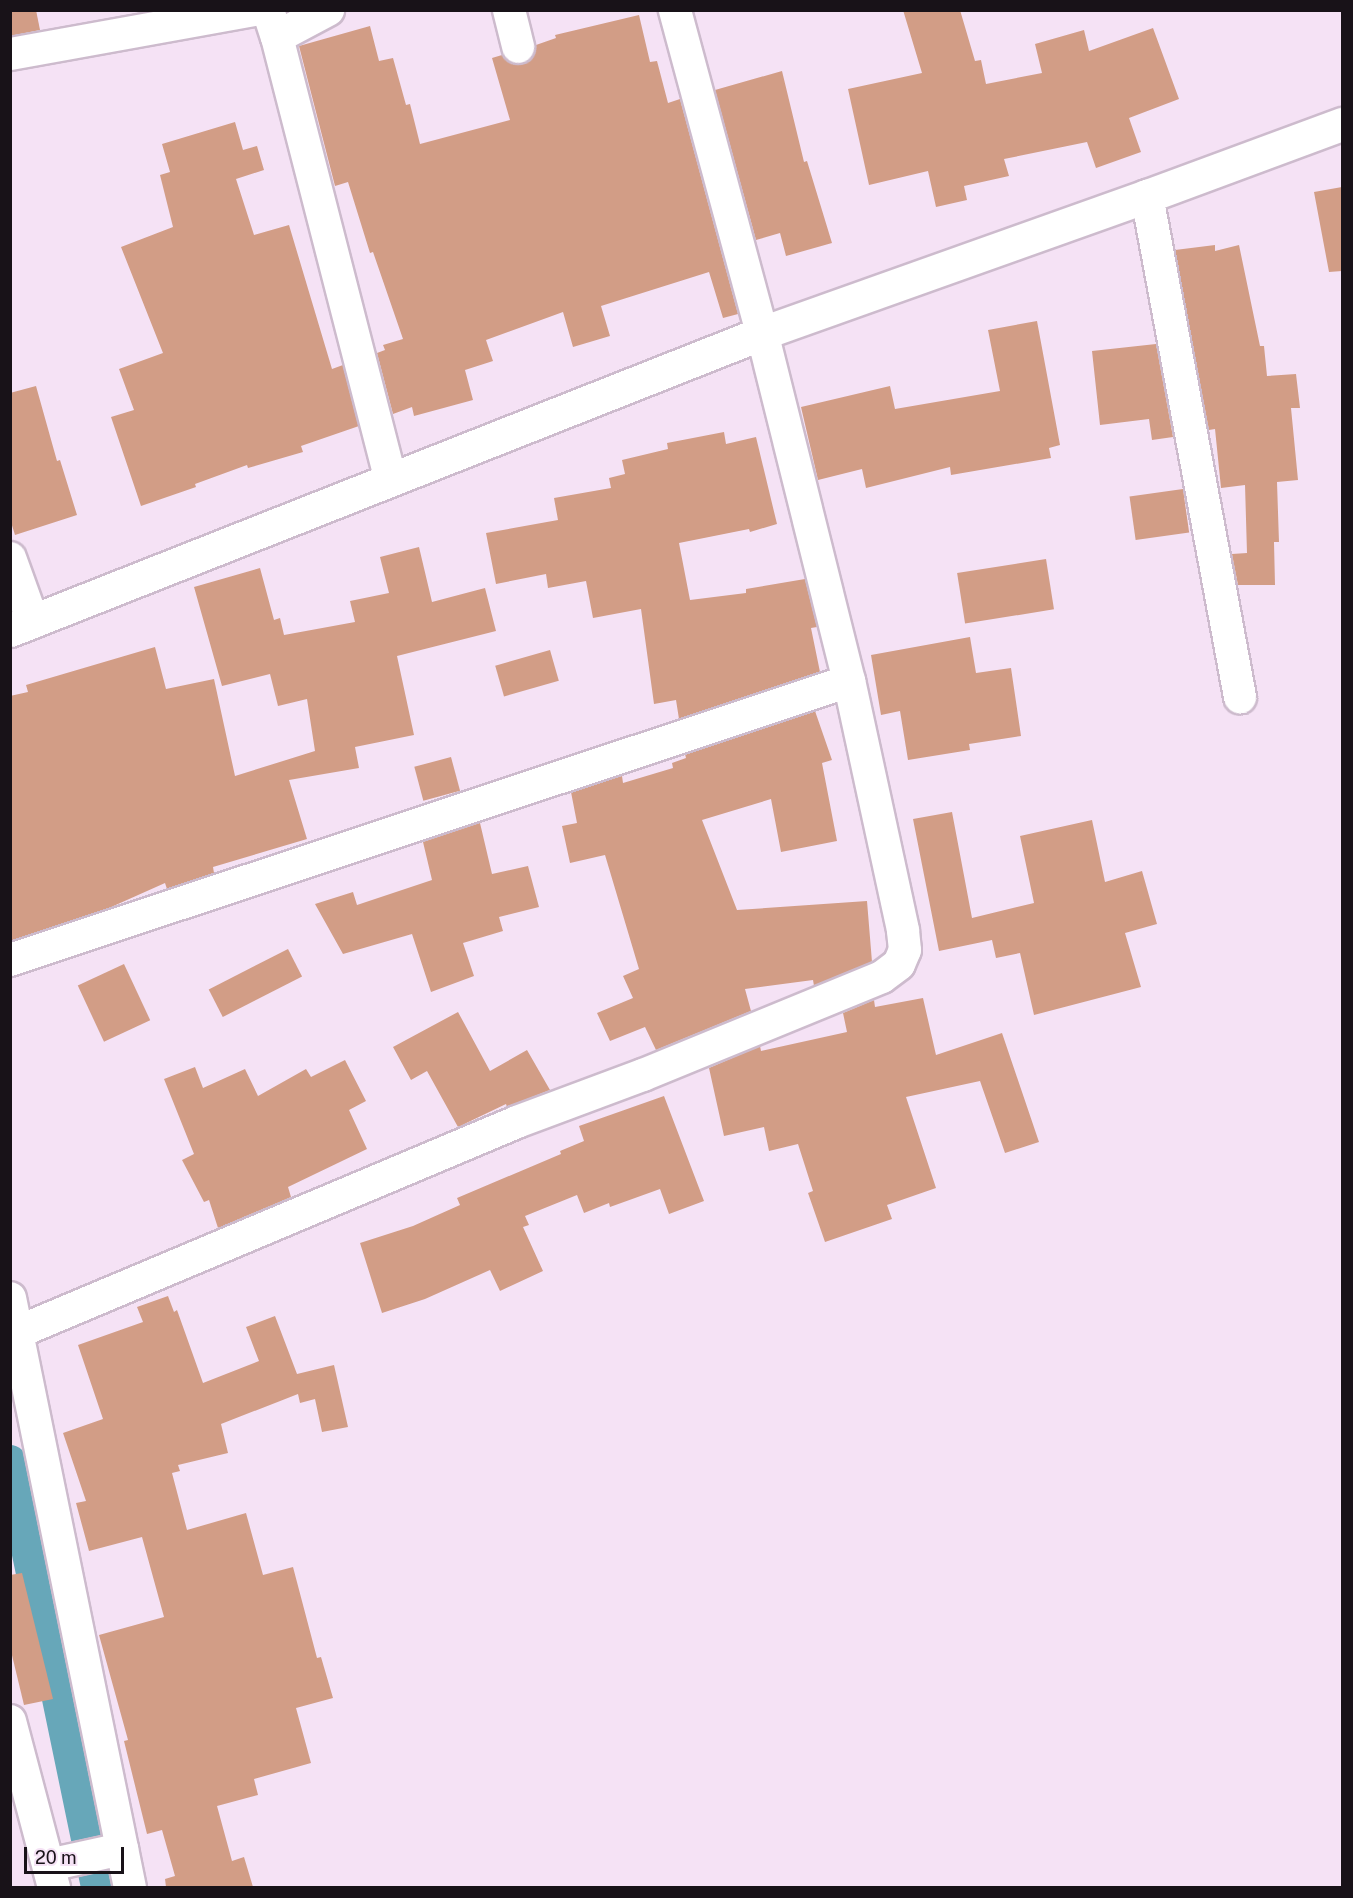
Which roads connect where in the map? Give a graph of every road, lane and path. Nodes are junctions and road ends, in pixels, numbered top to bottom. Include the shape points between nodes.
1 (255, 10) edge
2 (328, 10) edge
3 (509, 10) edge
4 (675, 10) edge
5 (273, 24) edge
6 (518, 47) dead end
7 (10, 54) edge
8 (1342, 124) edge
9 (1148, 196) junction
10 (762, 333) junction
11 (391, 480) junction
12 (10, 558) edge
13 (22, 626) edge
14 (849, 681) junction
15 (1240, 697) dead end
16 (10, 960) edge
17 (10, 1298) edge
18 (18, 1332) junction
19 (10, 1721) edge
20 (80, 1863) edge
21 (130, 1887) edge

1 - 7 street
2 - 5 street
3 - 6 street
4 - 10 street
5 - 11 street
8 - 9 street
9 - 10 street
9 - 15 street
10 - 11 street
10 - 14 street
11 - 13 street
12 - 13 street
14 - 16 street
14 - 18 street via 903,930 905,950 899,964 882,977 643,1075 506,1126
17 - 18 street
18 - 20 street
19 - 20 street
20 - 21 street

